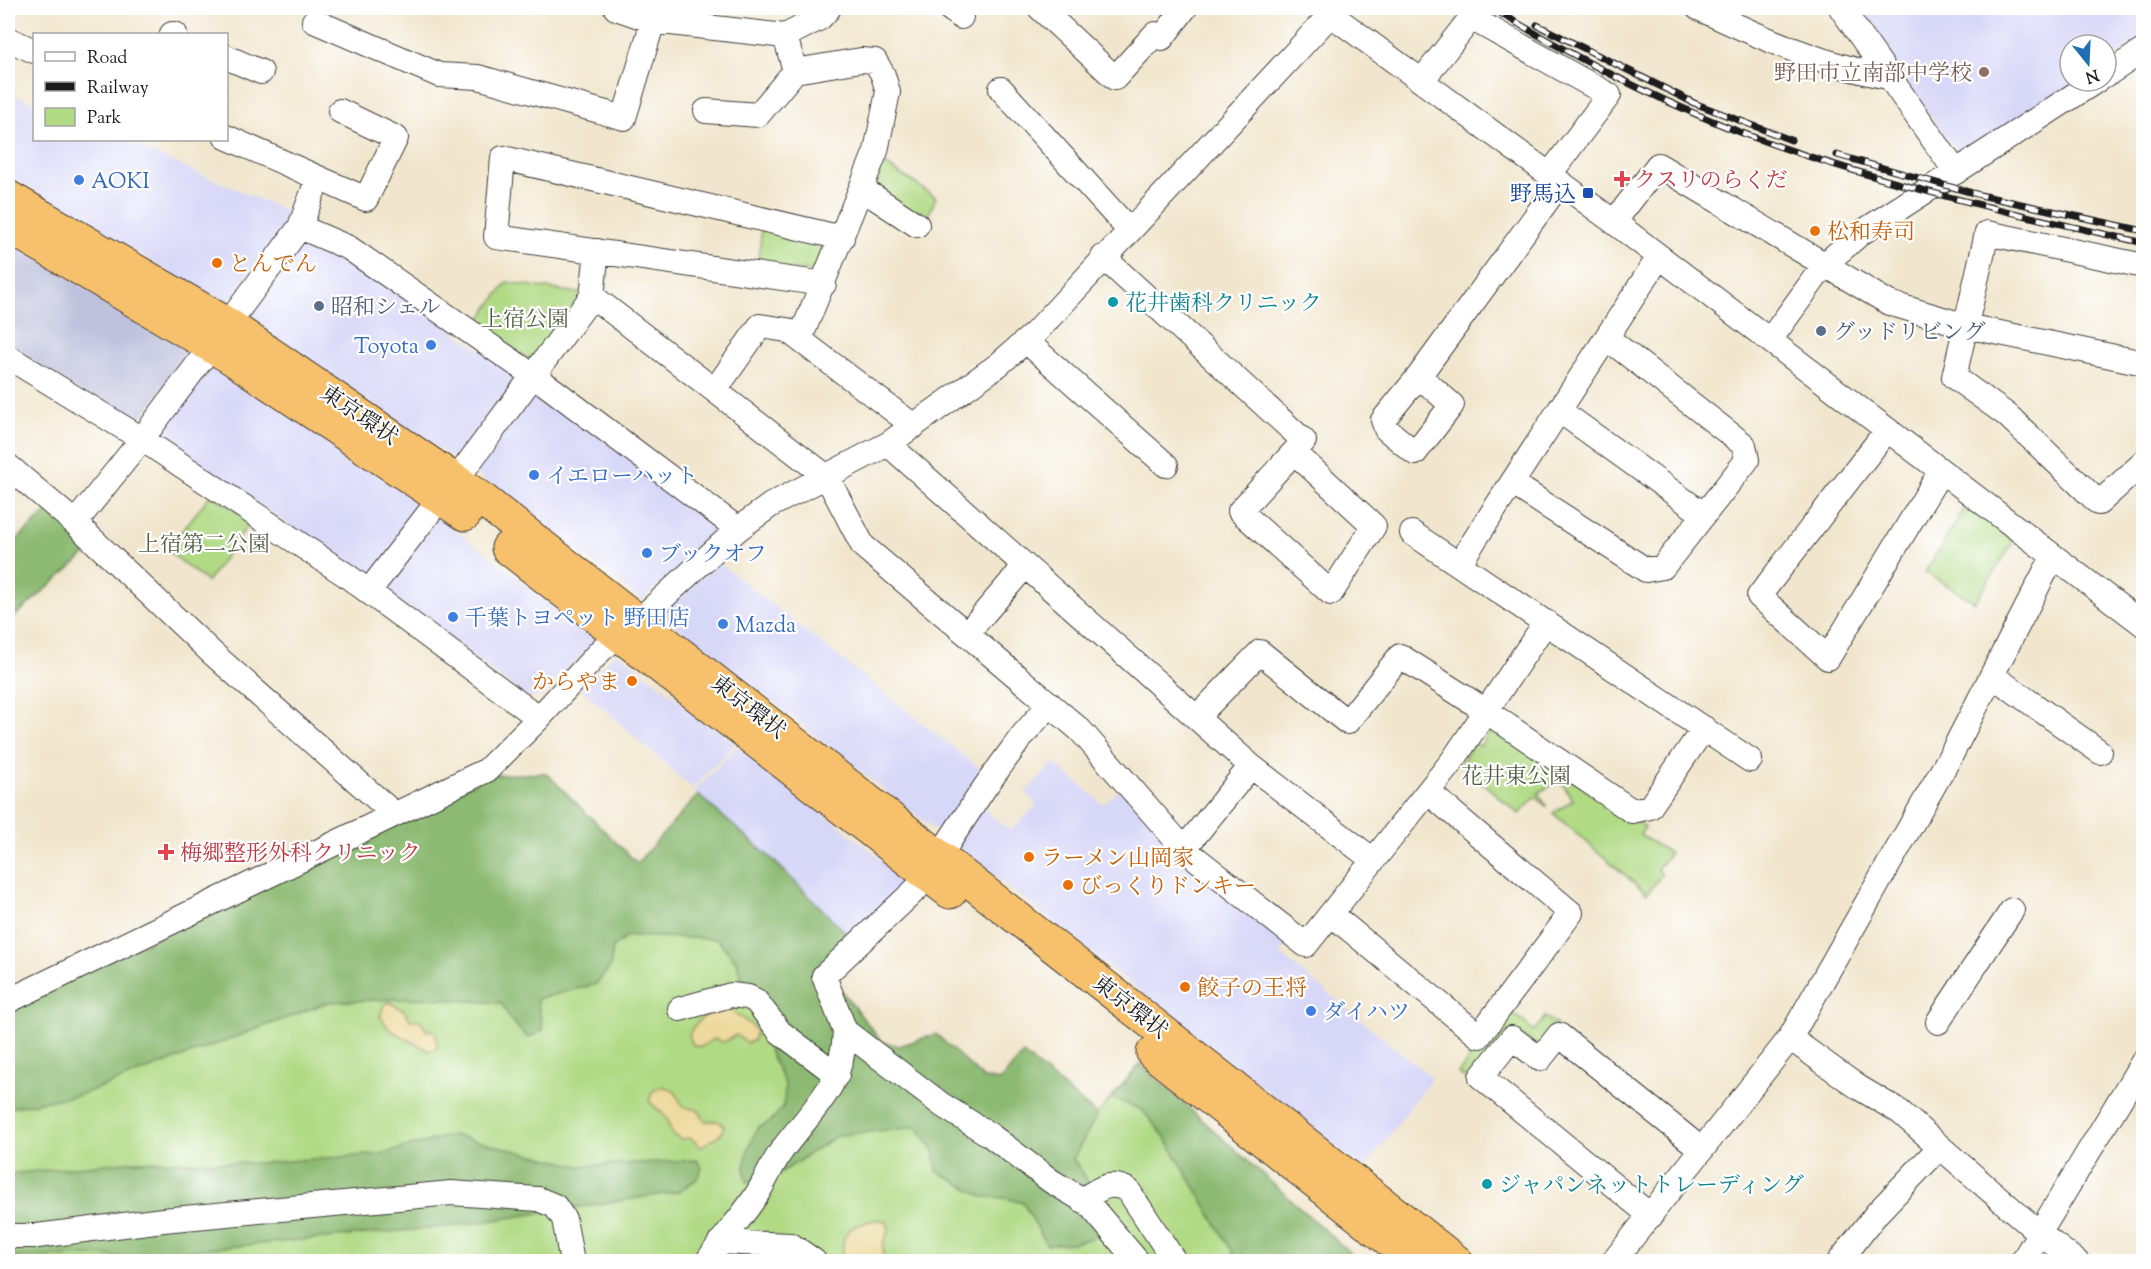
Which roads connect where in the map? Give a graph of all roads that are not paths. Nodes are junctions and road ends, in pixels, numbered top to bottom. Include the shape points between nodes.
1 (616, 8) edge
2 (829, 8) edge
3 (1040, 8) edge
4 (1185, 8) edge
5 (1700, 8) edge
6 (1841, 8) edge
7 (1327, 11) edge
8 (314, 21) dead end
9 (653, 21) junction
10 (786, 36) junction
11 (8, 39) edge
12 (2144, 50) edge
13 (33, 51) edge
14 (228, 58) edge
15 (2118, 67) edge
16 (795, 70) junction
17 (261, 72) dead end
18 (1888, 77) junction
19 (1423, 79) junction
20 (1001, 89) dead end
21 (2078, 93) edge
22 (340, 111) dead end
23 (706, 111) dead end
24 (228, 138) edge
25 (1956, 172) junction
26 (318, 178) junction
27 (1555, 178) junction
28 (862, 189) junction
29 (8, 197) edge
30 (1614, 222) junction
31 (917, 225) dead end
32 (8, 226) edge
33 (300, 227) junction
34 (1129, 230) junction
35 (842, 238) junction
36 (597, 251) junction
37 (1103, 257) junction
38 (1659, 257) junction
39 (1825, 264) junction
40 (2144, 266) edge
41 (824, 284) junction
42 (592, 296) junction
43 (1966, 326) junction
44 (219, 335) junction
45 (800, 339) junction
46 (1607, 339) junction
47 (1770, 340) junction
48 (1026, 341) junction
49 (8, 357) edge
50 (2144, 363) edge
51 (533, 375) junction
52 (1419, 376) dead end
53 (715, 390) junction
54 (1560, 411) junction
55 (914, 426) junction
56 (1887, 430) junction
57 (142, 439) junction
58 (888, 444) junction
59 (1294, 452) junction
60 (2144, 462) edge
61 (1166, 465) dead end
62 (8, 466) edge
63 (1941, 471) junction
64 (827, 477) junction
65 (456, 480) junction
66 (1512, 483) junction
67 (432, 509) dead end
68 (1703, 514) junction
69 (75, 523) junction
70 (738, 529) junction
71 (1412, 533) dead end
72 (2056, 558) junction
73 (1459, 564) junction
74 (1025, 566) junction
75 (369, 591) junction
76 (1545, 622) junction
77 (2144, 625) edge
78 (628, 627) junction
79 (968, 632) junction
80 (1993, 675) junction
81 (1050, 704) junction
82 (1486, 711) junction
83 (1197, 717) junction
84 (539, 718) junction
85 (1704, 728) junction
86 (2100, 752) dead end
87 (1750, 760) dead end
88 (1251, 766) junction
89 (1428, 792) junction
90 (393, 813) junction
91 (1184, 849) junction
92 (1372, 860) junction
93 (935, 866) junction
94 (2012, 910) dead end
95 (1331, 914) junction
96 (8, 1001) edge
97 (680, 1009) dead end
98 (1938, 1022) dead end
99 (845, 1030) junction
100 (1790, 1038) junction
101 (2144, 1060) edge
102 (837, 1075) junction
103 (1940, 1147) junction
104 (1701, 1149) junction
105 (1082, 1200) junction
106 (1651, 1216) junction
107 (2038, 1232) junction
108 (8, 1236) edge
109 (713, 1252) edge
110 (814, 1260) edge
111 (572, 1262) edge
112 (1138, 1262) edge
113 (1175, 1262) edge
114 (1417, 1262) edge
115 (1457, 1262) edge
116 (1613, 1262) edge
117 (1839, 1262) edge
118 (2022, 1262) edge
119 (2077, 1262) edge

1 - 9 street
2 - 10 street via 820,18
3 - 4 street via 1114,78 1155,34 1162,38
5 - 18 street via 1782,46
6 - 18 street
7 - 19 street
7 - 34 street
8 - 9 street via 439,75 478,78 624,118
9 - 10 street
10 - 16 street
11 - 13 street
12 - 15 street
14 - 17 street
16 - 23 street via 758,115
16 - 28 street via 861,60 875,61 883,75 888,92 876,151
18 - 25 street
19 - 27 street
19 - 27 street via 1471,18 1609,95
20 - 34 street
21 - 25 street
22 - 26 street via 396,138 366,199
24 - 26 street
25 - 39 street via 1862,233
26 - 33 street
27 - 30 street
27 - 52 street
28 - 31 street
28 - 35 street
29 - 44 highway, 東京環状
30 - 38 street
30 - 39 street via 1658,165
32 - 44 highway, 東京環状
33 - 44 street
33 - 51 street via 349,248
34 - 37 street
35 - 36 street via 503,158 496,237
35 - 41 street
36 - 41 street
36 - 42 street
37 - 48 street
37 - 59 street via 1304,441
38 - 46 street
38 - 47 street
39 - 43 street via 1889,303
39 - 47 street
40 - 43 street via 1987,233
41 - 45 street
42 - 51 street
42 - 53 street
43 - 50 street
43 - 60 street via 1954,377 2007,415 2099,503
44 - 57 street
44 - 65 highway, 東京環状
44 - 78 highway, 東京環状
45 - 53 street via 787,330 760,326
45 - 55 street
46 - 54 street
46 - 68 street via 1744,445 1747,460
47 - 56 street
48 - 55 street
48 - 61 street
49 - 57 street
51 - 65 street
51 - 70 street
53 - 64 street
54 - 66 street
54 - 68 street
55 - 58 street
56 - 63 street
56 - 63 street via 1759,596 1828,658
57 - 69 street
57 - 75 street
58 - 64 street
58 - 74 street
59 - 59 street via 1240,511 1331,592 1374,526
62 - 69 street
63 - 72 street
64 - 70 street via 771,505
64 - 79 street via 863,546
65 - 78 highway, 東京環状
66 - 68 street via 1646,570 1663,567
66 - 73 street
67 - 75 street
69 - 90 street via 212,653
70 - 78 street
71 - 73 street
72 - 77 street
72 - 80 street via 2046,570
73 - 76 street
74 - 79 street
74 - 83 street
75 - 84 street
76 - 82 street
76 - 85 street
78 - 84 street
78 - 93 highway, 東京環状
79 - 81 street
80 - 86 street
80 - 100 street via 1919,814
81 - 91 street via 1095,745
81 - 93 street via 1022,736
82 - 83 street via 1400,656 1347,722 1260,652
82 - 85 street via 1632,811 1650,807
82 - 89 street
83 - 88 street
84 - 90 street via 487,770
85 - 87 street
88 - 91 street
88 - 92 street
89 - 92 street
89 - 95 street via 1571,913 1479,1036
90 - 96 street
91 - 95 street via 1306,945
92 - 95 street
93 - 99 street via 824,976
93 - 114 highway, 東京環状
93 - 115 highway, 東京環状
94 - 98 street
97 - 102 street via 731,995 748,996 780,1032
99 - 102 street
99 - 105 street via 942,1105
100 - 103 street via 1858,1088 1900,1112
100 - 104 street
101 - 107 street
102 - 109 street via 817,1109 781,1151 756,1196
103 - 107 street
103 - 117 street via 1877,1213
104 - 106 street
104 - 106 street via 1559,1035 1540,1059 1512,1038 1481,1077
105 - 112 street
105 - 113 street via 1104,1186 1116,1184 1128,1190
106 - 116 street
107 - 118 street
107 - 119 street
108 - 111 street via 451,1193 538,1199 555,1206 564,1219
109 - 110 street via 791,1245

